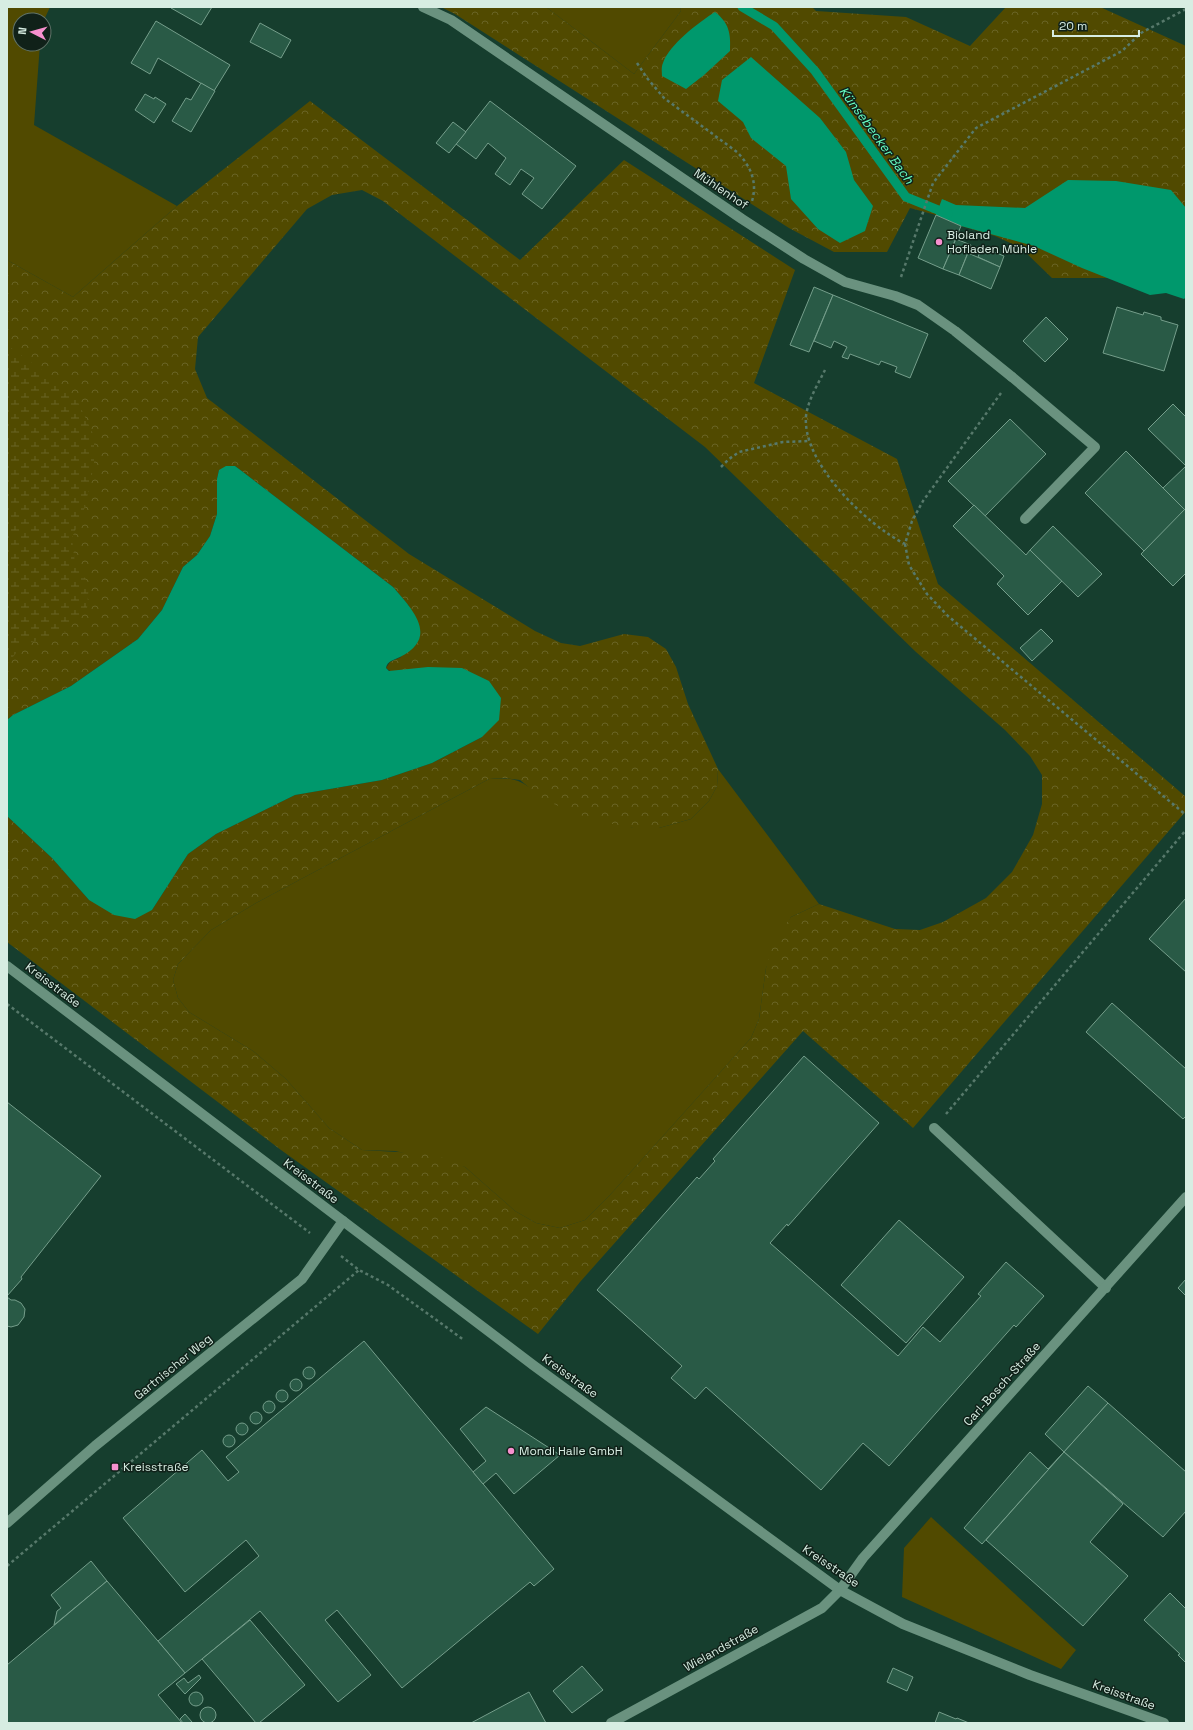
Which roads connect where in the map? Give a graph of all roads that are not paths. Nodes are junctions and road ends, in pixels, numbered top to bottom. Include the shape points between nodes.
1 (422, 7) edge
2 (1026, 519) dead end
3 (7, 966) edge
4 (934, 1128) road end
5 (1186, 1197) edge
6 (343, 1221) junction
7 (1106, 1288) junction
8 (7, 1523) edge
9 (840, 1590) junction
10 (611, 1723) edge
11 (1164, 1723) edge

1 - 2 street, Mühlenhof via 451,20 804,259 844,282 918,305 955,331 1095,447
3 - 6 street, Kreisstraße
4 - 7 street
5 - 7 street, Carl-Bosch-Straße
6 - 8 street, Gartnischer Weg via 302,1279 96,1446
6 - 9 street, Kreisstraße via 540,1370
7 - 9 street, Carl-Bosch-Straße via 863,1558
9 - 10 street, Wielandstraße via 822,1608
9 - 11 street, Kreisstraße via 910,1627 1030,1675

